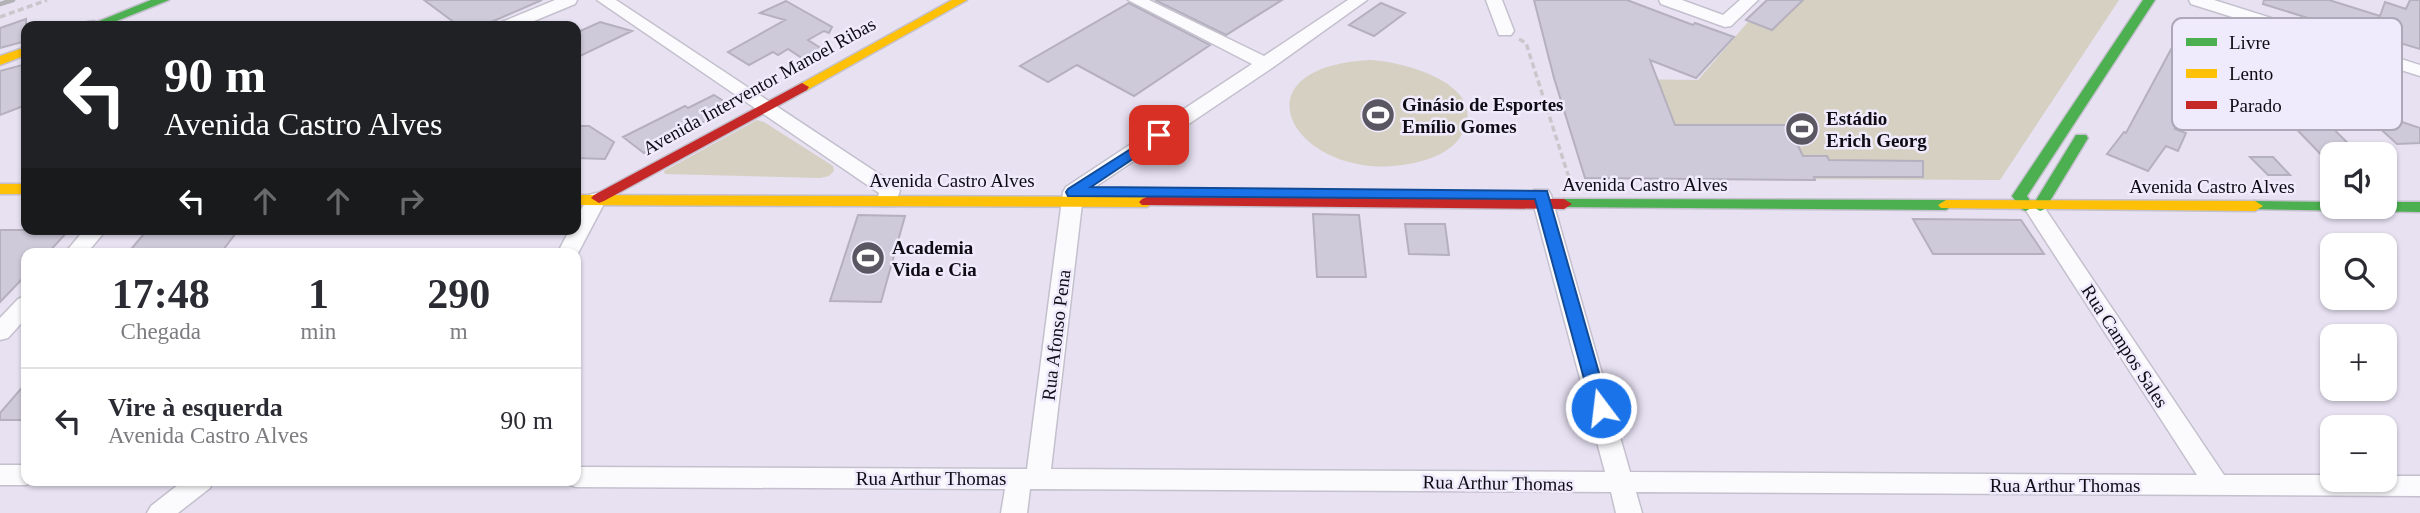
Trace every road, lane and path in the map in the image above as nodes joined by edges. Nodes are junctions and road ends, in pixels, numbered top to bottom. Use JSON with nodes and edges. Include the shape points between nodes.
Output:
{"nodes":[{"id":1,"x":47,"y":0,"type":"edge"},
{"id":2,"x":163,"y":0,"type":"edge"},
{"id":3,"x":569,"y":0,"type":"edge"},
{"id":4,"x":605,"y":0,"type":"edge"},
{"id":5,"x":961,"y":0,"type":"edge"},
{"id":6,"x":1136,"y":0,"type":"edge"},
{"id":7,"x":1359,"y":0,"type":"edge"},
{"id":8,"x":1494,"y":0,"type":"edge"},
{"id":9,"x":1667,"y":0,"type":"edge"},
{"id":10,"x":1750,"y":0,"type":"edge"},
{"id":11,"x":2148,"y":0,"type":"edge"},
{"id":12,"x":2165,"y":0,"type":"edge"},
{"id":13,"x":2197,"y":0,"type":"edge"},
{"id":14,"x":0,"y":17,"type":"edge"},
{"id":15,"x":2254,"y":18,"type":"edge"},
{"id":16,"x":106,"y":21,"type":"edge"},
{"id":17,"x":520,"y":21,"type":"edge"},
{"id":18,"x":1504,"y":31,"type":"joint"},
{"id":19,"x":21,"y":53,"type":"edge"},
{"id":20,"x":2130,"y":58,"type":"dead end"},
{"id":21,"x":0,"y":61,"type":"edge"},
{"id":22,"x":1266,"y":64,"type":"junction"},
{"id":23,"x":2402,"y":65,"type":"edge"},
{"id":24,"x":2420,"y":71,"type":"edge"},
{"id":25,"x":765,"y":107,"type":"junction"},
{"id":26,"x":2088,"y":127,"type":"dead end"},
{"id":27,"x":0,"y":189,"type":"edge"},
{"id":28,"x":21,"y":189,"type":"edge"},
{"id":29,"x":1575,"y":195,"type":"junction"},
{"id":30,"x":595,"y":196,"type":"edge"},
{"id":31,"x":888,"y":196,"type":"junction"},
{"id":32,"x":1072,"y":197,"type":"junction"},
{"id":33,"x":2397,"y":197,"type":"edge"},
{"id":34,"x":2420,"y":197,"type":"edge"},
{"id":35,"x":0,"y":198,"type":"edge"},
{"id":36,"x":21,"y":198,"type":"edge"},
{"id":37,"x":2320,"y":198,"type":"edge"},
{"id":38,"x":1543,"y":200,"type":"junction"},
{"id":39,"x":1762,"y":200,"type":"junction"},
{"id":40,"x":2033,"y":202,"type":"junction"},
{"id":41,"x":2247,"y":202,"type":"junction"},
{"id":42,"x":2420,"y":207,"type":"edge"},
{"id":43,"x":581,"y":225,"type":"edge"},
{"id":44,"x":91,"y":235,"type":"edge"},
{"id":45,"x":80,"y":248,"type":"edge"},
{"id":46,"x":21,"y":309,"type":"edge"},
{"id":47,"x":0,"y":332,"type":"edge"},
{"id":48,"x":0,"y":475,"type":"edge"},
{"id":49,"x":21,"y":475,"type":"edge"},
{"id":50,"x":581,"y":477,"type":"edge"},
{"id":51,"x":1029,"y":478,"type":"junction"},
{"id":52,"x":1622,"y":484,"type":"junction"},
{"id":53,"x":2217,"y":485,"type":"junction"},
{"id":54,"x":195,"y":486,"type":"edge"},
{"id":55,"x":2420,"y":486,"type":"edge"},
{"id":56,"x":160,"y":513,"type":"edge"},
{"id":57,"x":1014,"y":513,"type":"edge"},
{"id":58,"x":1629,"y":513,"type":"edge"}],
"edges":[{"from":1,"to":14,"type":"path"},
{"from":2,"to":16,"type":"main road"},
{"from":3,"to":17,"type":"street"},
{"from":4,"to":25,"type":"street"},
{"from":5,"to":25,"type":"main road","name":"Avenida Interventor Manoel Ribas"},
{"from":6,"to":22,"type":"street"},
{"from":7,"to":22,"type":"street"},
{"from":8,"to":18,"type":"street"},
{"from":9,"to":10,"type":"street","via":[[1725,22]]},
{"from":11,"to":40,"type":"main road"},
{"from":12,"to":20,"type":"main road"},
{"from":13,"to":15,"type":"street"},
{"from":18,"to":29,"type":"path","via":[[1526,43]]},
{"from":19,"to":21,"type":"main road"},
{"from":22,"to":32,"type":"street"},
{"from":23,"to":24,"type":"street"},
{"from":25,"to":30,"type":"main road","name":"Avenida Interventor Manoel Ribas"},
{"from":25,"to":31,"type":"street"},
{"from":26,"to":40,"type":"main road"},
{"from":27,"to":28,"type":"main road"},
{"from":29,"to":38,"type":"main road","name":"Avenida Castro Alves"},
{"from":29,"to":39,"type":"main road","name":"Avenida Castro Alves"},
{"from":30,"to":31,"type":"main road","name":"Avenida Castro Alves"},
{"from":30,"to":43,"type":"street"},
{"from":31,"to":32,"type":"main road","name":"Avenida Castro Alves"},
{"from":32,"to":38,"type":"main road","name":"Avenida Castro Alves"},
{"from":32,"to":51,"type":"street","name":"Rua Afonso Pena"},
{"from":33,"to":34,"type":"main road"},
{"from":35,"to":36,"type":"main road"},
{"from":37,"to":41,"type":"main road","name":"Avenida Castro Alves"},
{"from":38,"to":39,"type":"main road","name":"Avenida Castro Alves"},
{"from":38,"to":52,"type":"street"},
{"from":39,"to":40,"type":"main road","name":"Avenida Castro Alves"},
{"from":40,"to":41,"type":"main road","name":"Avenida Castro Alves"},
{"from":40,"to":53,"type":"street","name":"Rua Campos Sales"},
{"from":41,"to":42,"type":"main road","name":"Avenida Castro Alves"},
{"from":44,"to":45,"type":"street"},
{"from":46,"to":47,"type":"street"},
{"from":48,"to":49,"type":"street"},
{"from":50,"to":51,"type":"street","name":"Rua Arthur Thomas"},
{"from":51,"to":52,"type":"street","name":"Rua Arthur Thomas"},
{"from":51,"to":57,"type":"street","name":"Rua Afonso Pena"},
{"from":52,"to":53,"type":"street","name":"Rua Arthur Thomas"},
{"from":52,"to":58,"type":"street"},
{"from":53,"to":55,"type":"street","name":"Rua Arthur Thomas"},
{"from":54,"to":56,"type":"street"}]}
